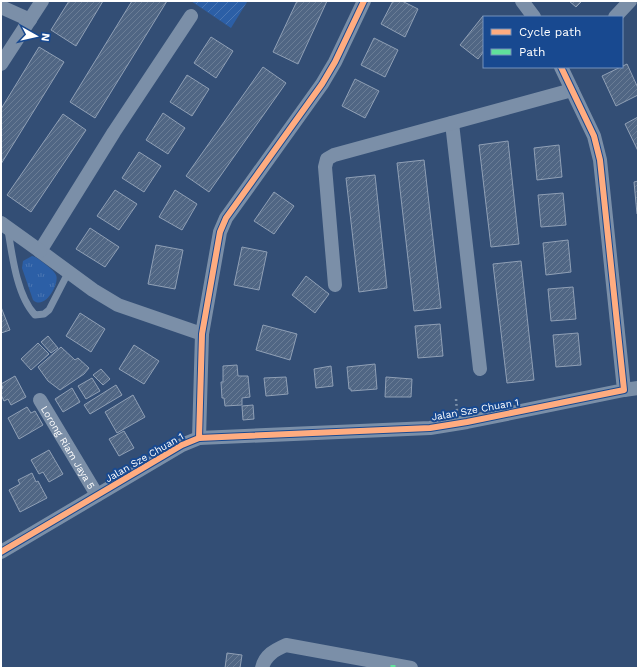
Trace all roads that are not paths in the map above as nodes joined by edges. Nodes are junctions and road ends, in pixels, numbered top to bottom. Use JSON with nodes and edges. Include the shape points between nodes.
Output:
{"nodes":[{"id":1,"x":42,"y":1,"type":"edge"},
{"id":2,"x":364,"y":1,"type":"edge"},
{"id":3,"x":522,"y":1,"type":"edge"},
{"id":4,"x":630,"y":1,"type":"edge"},
{"id":5,"x":1,"y":7,"type":"edge"},
{"id":6,"x":191,"y":16,"type":"dead end"},
{"id":7,"x":533,"y":16,"type":"edge"},
{"id":8,"x":616,"y":16,"type":"edge"},
{"id":9,"x":30,"y":20,"type":"junction"},
{"id":10,"x":1,"y":64,"type":"edge"},
{"id":11,"x":564,"y":69,"type":"edge"},
{"id":12,"x":572,"y":90,"type":"junction"},
{"id":13,"x":452,"y":123,"type":"junction"},
{"id":14,"x":4,"y":225,"type":"edge"},
{"id":15,"x":40,"y":251,"type":"junction"},
{"id":16,"x":69,"y":271,"type":"junction"},
{"id":17,"x":335,"y":285,"type":"dead end"},
{"id":18,"x":202,"y":334,"type":"junction"},
{"id":19,"x":480,"y":369,"type":"dead end"},
{"id":20,"x":631,"y":389,"type":"edge"},
{"id":21,"x":40,"y":400,"type":"dead end"},
{"id":22,"x":199,"y":438,"type":"junction"},
{"id":23,"x":97,"y":495,"type":"junction"},
{"id":24,"x":1,"y":552,"type":"edge"},
{"id":25,"x":262,"y":668,"type":"edge"},
{"id":26,"x":411,"y":668,"type":"edge"}],
"edges":[{"from":1,"to":9,"type":"street"},
{"from":2,"to":18,"type":"street","via":[[322,84],[226,218],[220,232]]},
{"from":3,"to":7,"type":"street"},
{"from":4,"to":8,"type":"street"},
{"from":5,"to":9,"type":"street"},
{"from":6,"to":15,"type":"street","via":[[114,132]]},
{"from":9,"to":10,"type":"street"},
{"from":11,"to":12,"type":"street","name":"Jalan Sze Chuan 1"},
{"from":12,"to":13,"type":"street"},
{"from":12,"to":20,"type":"street","name":"Jalan Sze Chuan 1","via":[[594,136],[600,160]]},
{"from":13,"to":17,"type":"street","via":[[327,159],[325,167]]},
{"from":13,"to":19,"type":"street"},
{"from":14,"to":15,"type":"street"},
{"from":14,"to":16,"type":"lane","via":[[24,298],[35,315],[44,314],[49,310]]},
{"from":15,"to":16,"type":"street"},
{"from":16,"to":18,"type":"street","via":[[118,305]]},
{"from":18,"to":22,"type":"street"},
{"from":20,"to":22,"type":"street","name":"Jalan Sze Chuan 1","via":[[430,428]]},
{"from":21,"to":23,"type":"street","name":"Lorong Riam Jaya 5"},
{"from":22,"to":23,"type":"street","name":"Jalan Sze Chuan 1","via":[[182,445]]},
{"from":23,"to":24,"type":"street","name":"Jalan Sze Chuan 1"},
{"from":25,"to":26,"type":"street","via":[[264,661],[274,650],[286,645]]}]}
